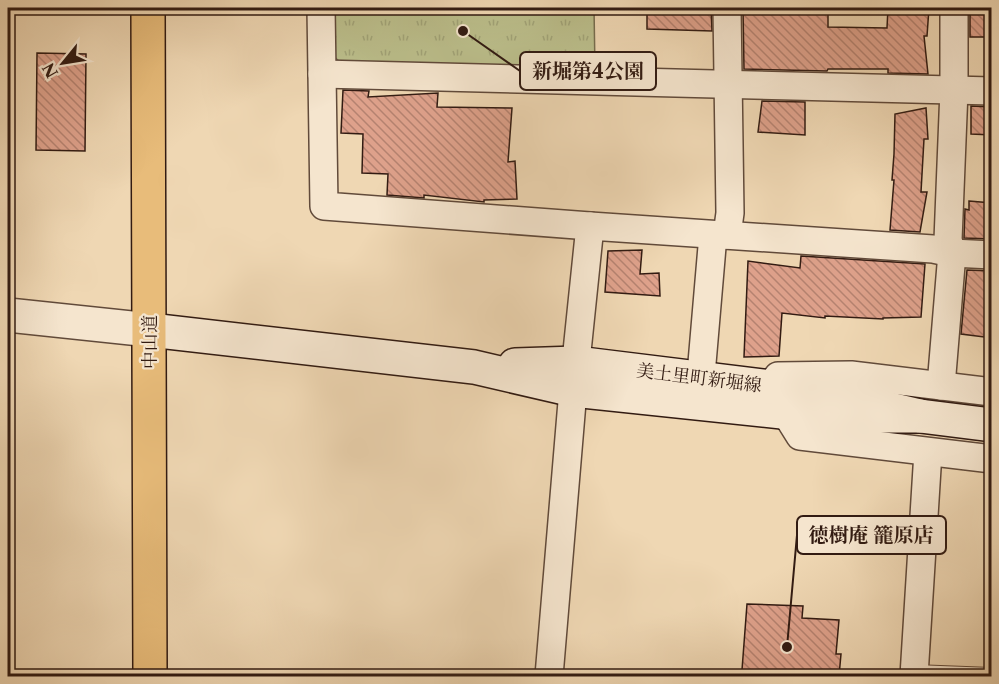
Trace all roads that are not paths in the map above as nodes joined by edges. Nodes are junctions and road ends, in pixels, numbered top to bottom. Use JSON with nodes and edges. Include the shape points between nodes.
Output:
{"nodes":[{"id":1,"x":148,"y":8,"type":"edge"},
{"id":2,"x":321,"y":8,"type":"edge"},
{"id":3,"x":727,"y":8,"type":"edge"},
{"id":4,"x":954,"y":8,"type":"edge"},
{"id":5,"x":322,"y":74,"type":"junction"},
{"id":6,"x":729,"y":83,"type":"junction"},
{"id":7,"x":954,"y":90,"type":"junction"},
{"id":8,"x":992,"y":91,"type":"edge"},
{"id":9,"x":590,"y":226,"type":"junction"},
{"id":10,"x":720,"y":235,"type":"junction"},
{"id":11,"x":952,"y":253,"type":"junction"},
{"id":12,"x":992,"y":255,"type":"edge"},
{"id":13,"x":8,"y":315,"type":"edge"},
{"id":14,"x":150,"y":330,"type":"junction"},
{"id":15,"x":574,"y":376,"type":"junction"},
{"id":16,"x":941,"y":386,"type":"junction"},
{"id":17,"x":700,"y":391,"type":"junction"},
{"id":18,"x":992,"y":392,"type":"edge"},
{"id":19,"x":787,"y":400,"type":"junction"},
{"id":20,"x":992,"y":425,"type":"edge"},
{"id":21,"x":928,"y":452,"type":"junction"},
{"id":22,"x":992,"y":459,"type":"edge"},
{"id":23,"x":914,"y":674,"type":"edge"},
{"id":24,"x":992,"y":675,"type":"edge"},
{"id":25,"x":150,"y":676,"type":"edge"},
{"id":26,"x":549,"y":676,"type":"edge"}],
"edges":[{"from":1,"to":14,"type":"highway","name":"中山道"},
{"from":2,"to":5,"type":"street"},
{"from":3,"to":6,"type":"street"},
{"from":4,"to":7,"type":"street"},
{"from":5,"to":6,"type":"street"},
{"from":5,"to":9,"type":"street","via":[[324,206]]},
{"from":6,"to":7,"type":"street"},
{"from":6,"to":10,"type":"street","via":[[730,213]]},
{"from":7,"to":8,"type":"street"},
{"from":7,"to":11,"type":"street","via":[[948,240]]},
{"from":9,"to":10,"type":"street"},
{"from":9,"to":15,"type":"street"},
{"from":10,"to":11,"type":"street"},
{"from":10,"to":17,"type":"street"},
{"from":11,"to":12,"type":"street"},
{"from":11,"to":16,"type":"street"},
{"from":13,"to":14,"type":"main road","name":"美土里町新堀線"},
{"from":14,"to":15,"type":"main road","name":"美土里町新堀線"},
{"from":14,"to":25,"type":"highway","name":"中山道"},
{"from":15,"to":17,"type":"main road","name":"美土里町新堀線"},
{"from":15,"to":26,"type":"street"},
{"from":16,"to":17,"type":"street","via":[[851,375]]},
{"from":16,"to":18,"type":"street"},
{"from":17,"to":19,"type":"main road","name":"美土里町新堀線"},
{"from":19,"to":20,"type":"main road","name":"美土里町新堀線","via":[[819,416],[920,416]]},
{"from":19,"to":21,"type":"street","via":[[800,436]]},
{"from":21,"to":22,"type":"street"},
{"from":21,"to":23,"type":"street"},
{"from":23,"to":24,"type":"lane"}]}
